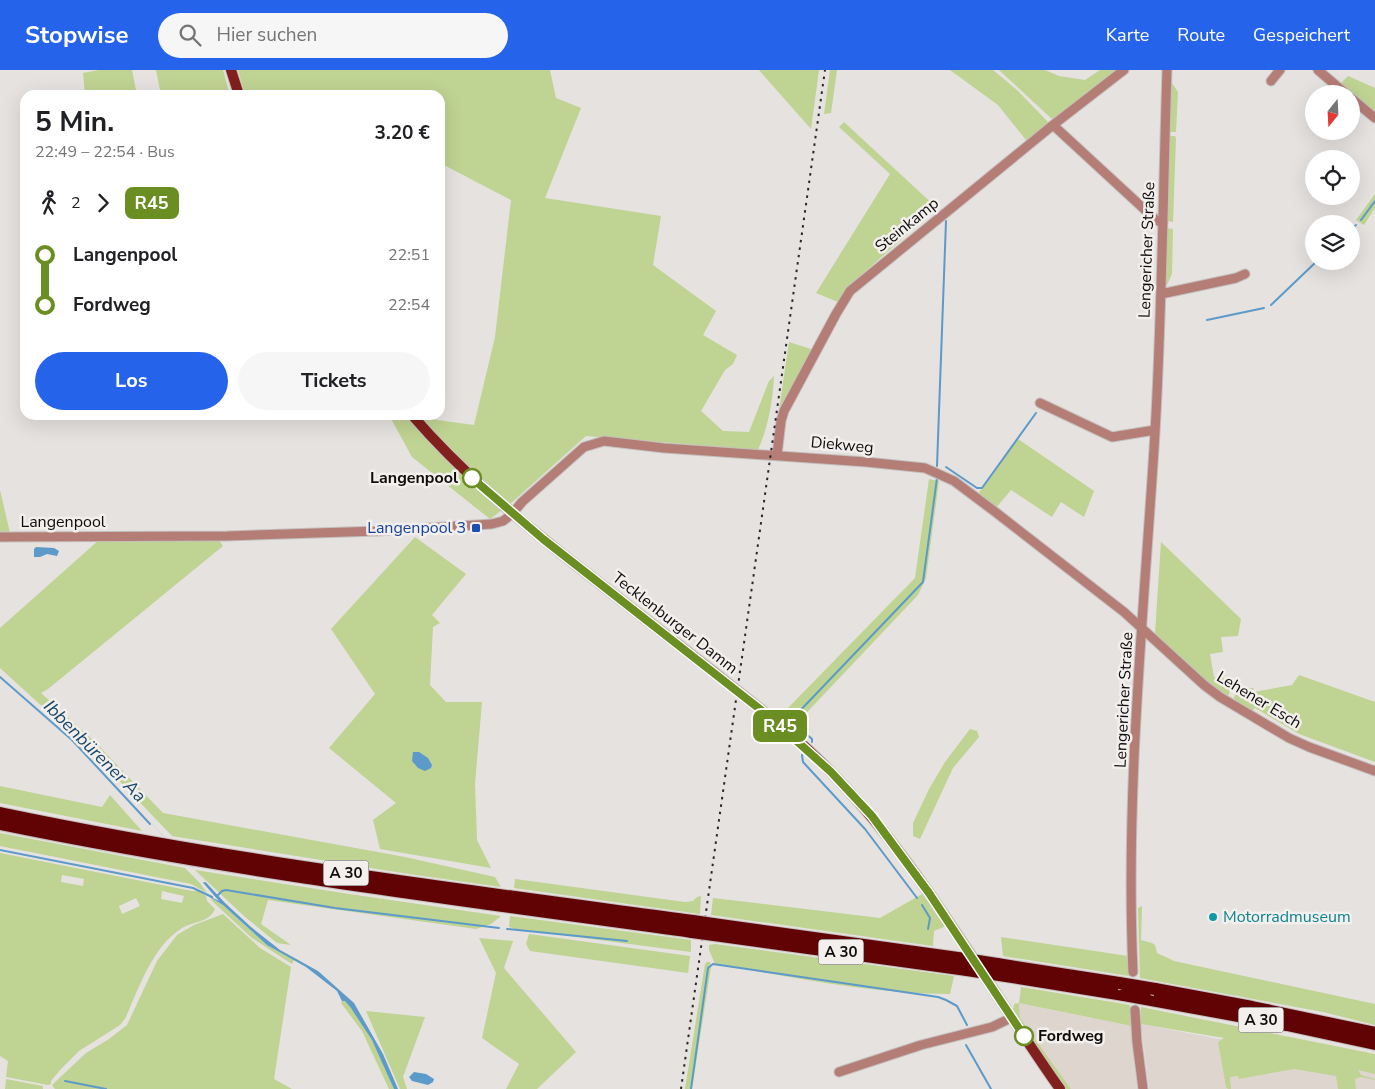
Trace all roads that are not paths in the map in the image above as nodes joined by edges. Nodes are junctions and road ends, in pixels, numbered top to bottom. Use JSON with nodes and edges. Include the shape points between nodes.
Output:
{"nodes":[{"id":1,"x":231,"y":70,"type":"edge"},
{"id":2,"x":1124,"y":70,"type":"edge"},
{"id":3,"x":1168,"y":70,"type":"edge"},
{"id":4,"x":1280,"y":70,"type":"edge"},
{"id":5,"x":1318,"y":70,"type":"edge"},
{"id":6,"x":1271,"y":81,"type":"dead end"},
{"id":7,"x":1336,"y":85,"type":"edge"},
{"id":8,"x":237,"y":90,"type":"edge"},
{"id":9,"x":1360,"y":106,"type":"edge"},
{"id":10,"x":1375,"y":118,"type":"edge"},
{"id":11,"x":1053,"y":125,"type":"junction"},
{"id":12,"x":1163,"y":224,"type":"junction"},
{"id":13,"x":1246,"y":274,"type":"dead end"},
{"id":14,"x":1161,"y":294,"type":"junction"},
{"id":15,"x":1040,"y":403,"type":"dead end"},
{"id":16,"x":417,"y":420,"type":"edge"},
{"id":17,"x":1155,"y":430,"type":"junction"},
{"id":18,"x":778,"y":455,"type":"junction"},
{"id":19,"x":512,"y":514,"type":"junction"},
{"id":20,"x":0,"y":537,"type":"edge"},
{"id":21,"x":1143,"y":630,"type":"junction"},
{"id":22,"x":1375,"y":771,"type":"edge"},
{"id":23,"x":0,"y":813,"type":"edge"},
{"id":24,"x":0,"y":824,"type":"edge"},
{"id":25,"x":693,"y":926,"type":"junction"},
{"id":26,"x":1133,"y":972,"type":"dead end"},
{"id":27,"x":1151,"y":994,"type":"junction"},
{"id":28,"x":1135,"y":1010,"type":"dead end"},
{"id":29,"x":1011,"y":1018,"type":"junction"},
{"id":30,"x":1375,"y":1033,"type":"edge"},
{"id":31,"x":1375,"y":1044,"type":"edge"},
{"id":32,"x":839,"y":1072,"type":"dead end"},
{"id":33,"x":1060,"y":1089,"type":"edge"},
{"id":34,"x":1143,"y":1089,"type":"edge"}],
"edges":[{"from":1,"to":8,"type":"main road"},
{"from":2,"to":11,"type":"street","name":"Steinkamp"},
{"from":3,"to":12,"type":"street","name":"Lengericher Straße"},
{"from":4,"to":6,"type":"street"},
{"from":5,"to":7,"type":"street"},
{"from":9,"to":10,"type":"street"},
{"from":11,"to":12,"type":"street"},
{"from":11,"to":18,"type":"street","name":"Steinkamp","via":[[850,291],[784,411]]},
{"from":12,"to":14,"type":"street","name":"Lengericher Straße"},
{"from":13,"to":14,"type":"street"},
{"from":14,"to":17,"type":"street","name":"Lengericher Straße"},
{"from":15,"to":17,"type":"street","via":[[1112,437]]},
{"from":16,"to":19,"type":"main road","name":"Tecklenburger Damm","via":[[450,457]]},
{"from":17,"to":21,"type":"street","name":"Lengericher Straße"},
{"from":18,"to":19,"type":"street","name":"Diekweg","via":[[604,441],[584,447],[575,454]]},
{"from":18,"to":21,"type":"street","name":"Diekweg","via":[[925,468],[938,473],[970,492]]},
{"from":19,"to":20,"type":"street","name":"Langenpool","via":[[492,524],[378,531],[227,536]]},
{"from":19,"to":29,"type":"main road","name":"Tecklenburger Damm","via":[[770,717],[837,778],[872,816],[912,870]]},
{"from":21,"to":22,"type":"street","name":"Lehener Esch","via":[[1220,697],[1289,738]]},
{"from":21,"to":26,"type":"street","name":"Lengericher Straße","via":[[1132,823]]},
{"from":23,"to":25,"type":"highway","number":"A 30","via":[[161,844]]},
{"from":24,"to":25,"type":"highway","number":"A 30","via":[[218,865],[365,887]]},
{"from":25,"to":27,"type":"highway","number":"A 30","bridge":true,"via":[[966,964]]},
{"from":27,"to":30,"type":"highway","number":"A 30","via":[[1261,1009]]},
{"from":27,"to":31,"type":"highway","number":"A 30"},
{"from":28,"to":34,"type":"street"},
{"from":29,"to":32,"type":"street"},
{"from":29,"to":33,"type":"main road","name":"Tecklenburger Damm"}]}
